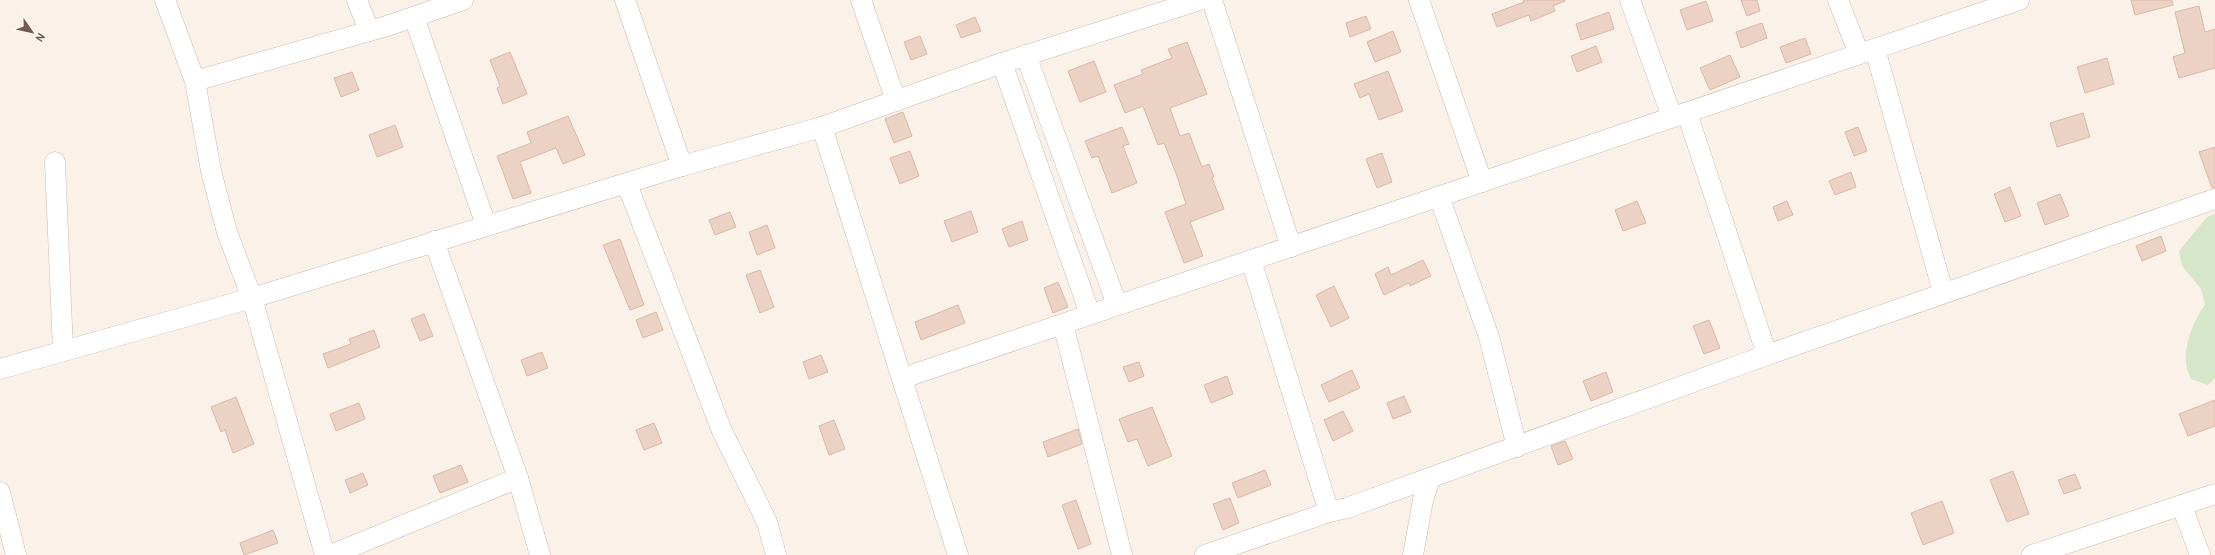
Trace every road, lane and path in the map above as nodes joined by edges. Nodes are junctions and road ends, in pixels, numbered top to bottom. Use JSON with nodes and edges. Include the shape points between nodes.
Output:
{"nodes":[{"id":1,"x":165,"y":0,"type":"edge"},
{"id":2,"x":357,"y":0,"type":"edge"},
{"id":3,"x":463,"y":0,"type":"edge"},
{"id":4,"x":625,"y":0,"type":"edge"},
{"id":5,"x":861,"y":0,"type":"edge"},
{"id":6,"x":1200,"y":0,"type":"edge"},
{"id":7,"x":1212,"y":0,"type":"edge"},
{"id":8,"x":1419,"y":0,"type":"edge"},
{"id":9,"x":1630,"y":0,"type":"edge"},
{"id":10,"x":1838,"y":0,"type":"edge"},
{"id":11,"x":2019,"y":0,"type":"edge"},
{"id":12,"x":414,"y":17,"type":"junction"},
{"id":13,"x":369,"y":31,"type":"junction"},
{"id":14,"x":1867,"y":52,"type":"junction"},
{"id":15,"x":1026,"y":56,"type":"junction"},
{"id":16,"x":1002,"y":63,"type":"junction"},
{"id":17,"x":195,"y":80,"type":"junction"},
{"id":18,"x":896,"y":101,"type":"junction"},
{"id":19,"x":1679,"y":115,"type":"junction"},
{"id":20,"x":822,"y":127,"type":"junction"},
{"id":21,"x":55,"y":162,"type":"dead end"},
{"id":22,"x":682,"y":166,"type":"junction"},
{"id":23,"x":1482,"y":182,"type":"junction"},
{"id":24,"x":627,"y":184,"type":"junction"},
{"id":25,"x":1439,"y":196,"type":"junction"},
{"id":26,"x":2215,"y":199,"type":"edge"},
{"id":27,"x":486,"y":225,"type":"junction"},
{"id":28,"x":434,"y":240,"type":"junction"},
{"id":29,"x":1291,"y":247,"type":"junction"},
{"id":30,"x":1251,"y":260,"type":"junction"},
{"id":31,"x":1944,"y":292,"type":"junction"},
{"id":32,"x":252,"y":298,"type":"junction"},
{"id":33,"x":1117,"y":305,"type":"junction"},
{"id":34,"x":1090,"y":314,"type":"junction"},
{"id":35,"x":1063,"y":324,"type":"junction"},
{"id":36,"x":63,"y":350,"type":"junction"},
{"id":37,"x":1767,"y":355,"type":"junction"},
{"id":38,"x":0,"y":369,"type":"edge"},
{"id":39,"x":903,"y":378,"type":"junction"},
{"id":40,"x":1517,"y":447,"type":"junction"},
{"id":41,"x":518,"y":478,"type":"junction"},
{"id":42,"x":1430,"y":478,"type":"junction"},
{"id":43,"x":0,"y":492,"type":"edge"},
{"id":44,"x":2215,"y":494,"type":"edge"},
{"id":45,"x":2182,"y":506,"type":"junction"},
{"id":46,"x":1329,"y":512,"type":"junction"},
{"id":47,"x":767,"y":522,"type":"junction"},
{"id":48,"x":16,"y":555,"type":"edge"},
{"id":49,"x":325,"y":555,"type":"edge"},
{"id":50,"x":331,"y":555,"type":"edge"},
{"id":51,"x":540,"y":555,"type":"edge"},
{"id":52,"x":776,"y":555,"type":"edge"},
{"id":53,"x":787,"y":555,"type":"edge"},
{"id":54,"x":958,"y":555,"type":"edge"},
{"id":55,"x":1122,"y":555,"type":"edge"},
{"id":56,"x":1205,"y":555,"type":"edge"},
{"id":57,"x":1413,"y":555,"type":"edge"},
{"id":58,"x":2032,"y":555,"type":"edge"},
{"id":59,"x":2200,"y":555,"type":"edge"}],
"edges":[{"from":1,"to":17,"type":"street"},
{"from":2,"to":13,"type":"street"},
{"from":3,"to":12,"type":"street"},
{"from":4,"to":22,"type":"street"},
{"from":5,"to":18,"type":"street"},
{"from":6,"to":15,"type":"street"},
{"from":7,"to":29,"type":"street"},
{"from":8,"to":23,"type":"street"},
{"from":9,"to":19,"type":"street"},
{"from":10,"to":14,"type":"street"},
{"from":11,"to":14,"type":"street"},
{"from":12,"to":13,"type":"street"},
{"from":12,"to":27,"type":"street"},
{"from":13,"to":17,"type":"street"},
{"from":14,"to":19,"type":"street"},
{"from":14,"to":31,"type":"street"},
{"from":15,"to":16,"type":"street"},
{"from":15,"to":33,"type":"street"},
{"from":16,"to":18,"type":"street"},
{"from":16,"to":34,"type":"street"},
{"from":17,"to":32,"type":"street","via":[[211,171],[225,224]]},
{"from":18,"to":20,"type":"street"},
{"from":19,"to":23,"type":"street"},
{"from":19,"to":37,"type":"street"},
{"from":20,"to":22,"type":"street"},
{"from":20,"to":39,"type":"street"},
{"from":21,"to":36,"type":"street"},
{"from":22,"to":24,"type":"street"},
{"from":23,"to":25,"type":"street"},
{"from":24,"to":27,"type":"street"},
{"from":24,"to":47,"type":"street","via":[[722,431]]},
{"from":25,"to":29,"type":"street"},
{"from":25,"to":40,"type":"street","via":[[1489,337]]},
{"from":26,"to":31,"type":"street"},
{"from":27,"to":28,"type":"street"},
{"from":28,"to":32,"type":"street"},
{"from":28,"to":41,"type":"street"},
{"from":29,"to":30,"type":"street"},
{"from":30,"to":33,"type":"street"},
{"from":30,"to":46,"type":"street"},
{"from":31,"to":37,"type":"street"},
{"from":32,"to":36,"type":"street"},
{"from":32,"to":49,"type":"street"},
{"from":33,"to":34,"type":"street"},
{"from":34,"to":35,"type":"street"},
{"from":35,"to":39,"type":"street"},
{"from":35,"to":55,"type":"street"},
{"from":36,"to":38,"type":"street"},
{"from":37,"to":40,"type":"street"},
{"from":39,"to":54,"type":"street"},
{"from":40,"to":42,"type":"street"},
{"from":41,"to":50,"type":"street"},
{"from":41,"to":51,"type":"street"},
{"from":42,"to":46,"type":"street"},
{"from":42,"to":57,"type":"street","via":[[1423,500]]},
{"from":43,"to":48,"type":"street"},
{"from":44,"to":45,"type":"street"},
{"from":45,"to":58,"type":"street"},
{"from":45,"to":59,"type":"street"},
{"from":46,"to":56,"type":"street"},
{"from":47,"to":52,"type":"street"},
{"from":47,"to":53,"type":"street","via":[[777,533]]}]}
